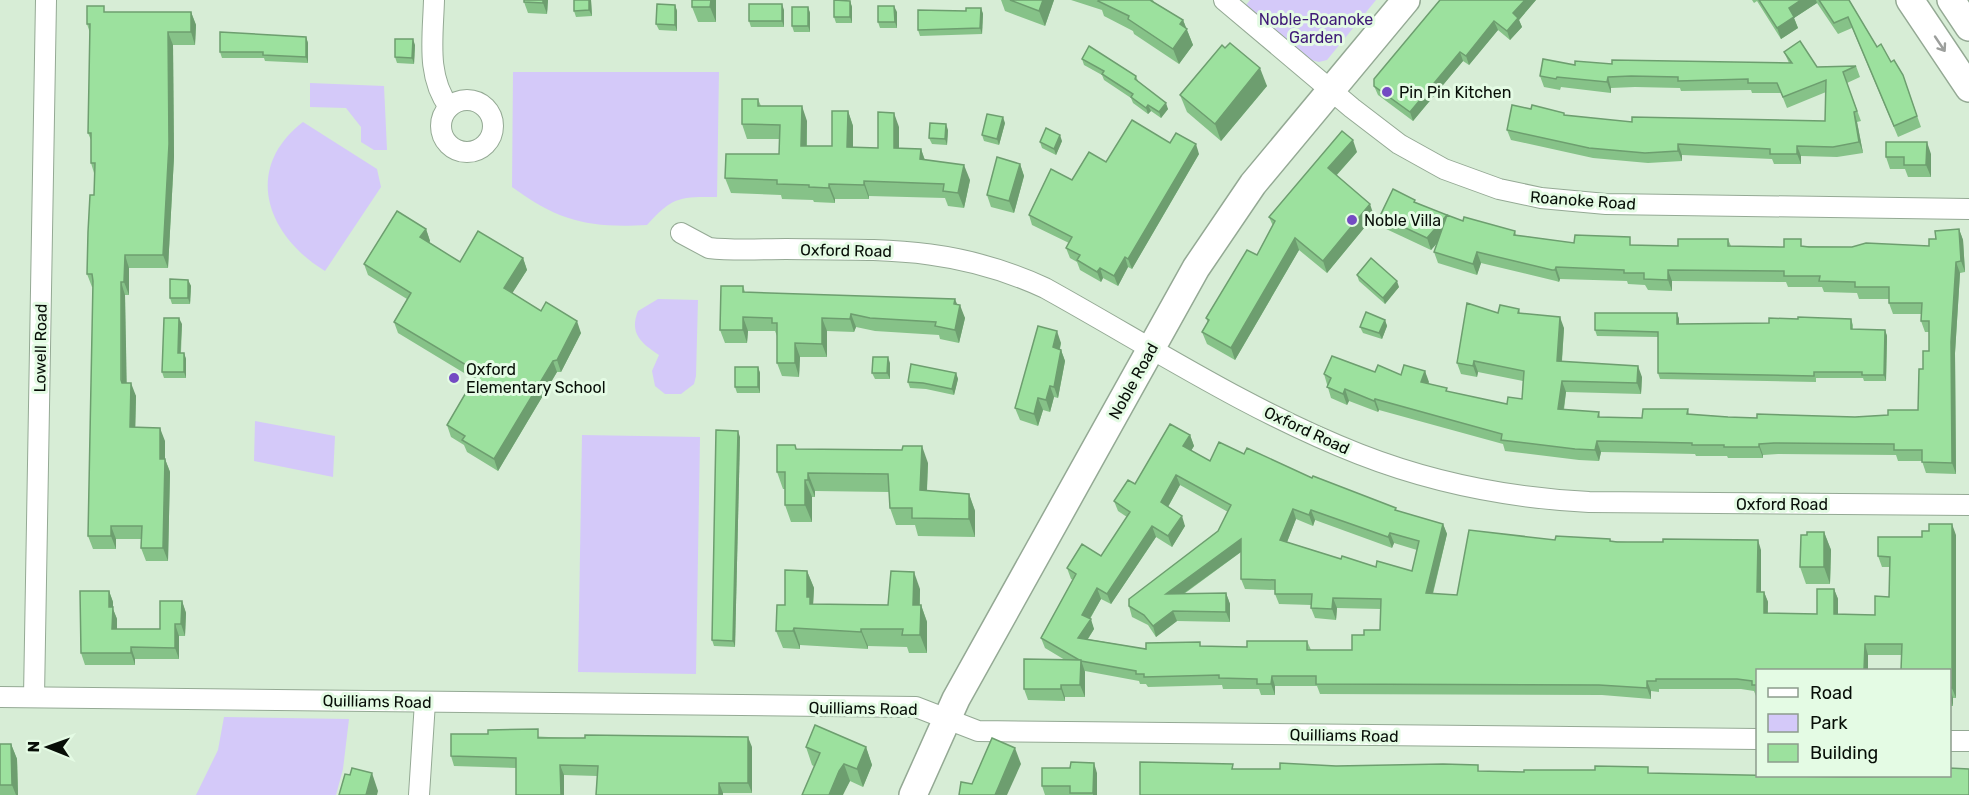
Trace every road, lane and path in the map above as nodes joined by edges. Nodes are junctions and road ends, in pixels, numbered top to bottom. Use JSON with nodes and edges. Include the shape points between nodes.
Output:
{"nodes":[{"id":1,"x":46,"y":0,"type":"edge"},
{"id":2,"x":434,"y":0,"type":"edge"},
{"id":3,"x":1224,"y":0,"type":"edge"},
{"id":4,"x":1406,"y":0,"type":"edge"},
{"id":5,"x":1910,"y":0,"type":"edge"},
{"id":6,"x":1951,"y":0,"type":"edge"},
{"id":7,"x":1969,"y":27,"type":"edge"},
{"id":8,"x":1969,"y":88,"type":"edge"},
{"id":9,"x":1331,"y":90,"type":"junction"},
{"id":10,"x":449,"y":107,"type":"dead end"},
{"id":11,"x":1969,"y":209,"type":"edge"},
{"id":12,"x":681,"y":232,"type":"dead end"},
{"id":13,"x":1152,"y":348,"type":"junction"},
{"id":14,"x":1969,"y":505,"type":"edge"},
{"id":15,"x":0,"y":697,"type":"edge"},
{"id":16,"x":34,"y":697,"type":"junction"},
{"id":17,"x":425,"y":702,"type":"junction"},
{"id":18,"x":946,"y":719,"type":"junction"},
{"id":19,"x":1756,"y":739,"type":"edge"},
{"id":20,"x":1951,"y":741,"type":"edge"},
{"id":21,"x":1969,"y":741,"type":"edge"},
{"id":22,"x":419,"y":795,"type":"edge"},
{"id":23,"x":913,"y":795,"type":"edge"}],
"edges":[{"from":1,"to":16,"type":"street","name":"Lowell Road"},
{"from":2,"to":10,"type":"street","via":[[433,76]]},
{"from":3,"to":9,"type":"street","name":"Roanoke Road"},
{"from":4,"to":9,"type":"main road","name":"Noble Road"},
{"from":5,"to":8,"type":"main road","one_way":true},
{"from":6,"to":7,"type":"main road"},
{"from":9,"to":11,"type":"street","name":"Roanoke Road","via":[[1399,144],[1431,162],[1477,182],[1535,197],[1606,204]]},
{"from":9,"to":13,"type":"main road","name":"Noble Road","via":[[1230,215]]},
{"from":12,"to":13,"type":"street","name":"Oxford Road","via":[[714,249],[901,251],[967,259],[1025,279]]},
{"from":13,"to":14,"type":"street","name":"Oxford Road","via":[[1265,411],[1335,444],[1424,476],[1487,491],[1589,502]]},
{"from":13,"to":18,"type":"main road","name":"Noble Road"},
{"from":15,"to":16,"type":"street","name":"Quilliams Road"},
{"from":16,"to":17,"type":"street","name":"Quilliams Road"},
{"from":17,"to":18,"type":"street","name":"Quilliams Road","via":[[916,706]]},
{"from":17,"to":22,"type":"street"},
{"from":18,"to":19,"type":"street","name":"Quilliams Road","via":[[978,731]]},
{"from":18,"to":23,"type":"main road","name":"Noble Road"},
{"from":20,"to":21,"type":"street"}]}
